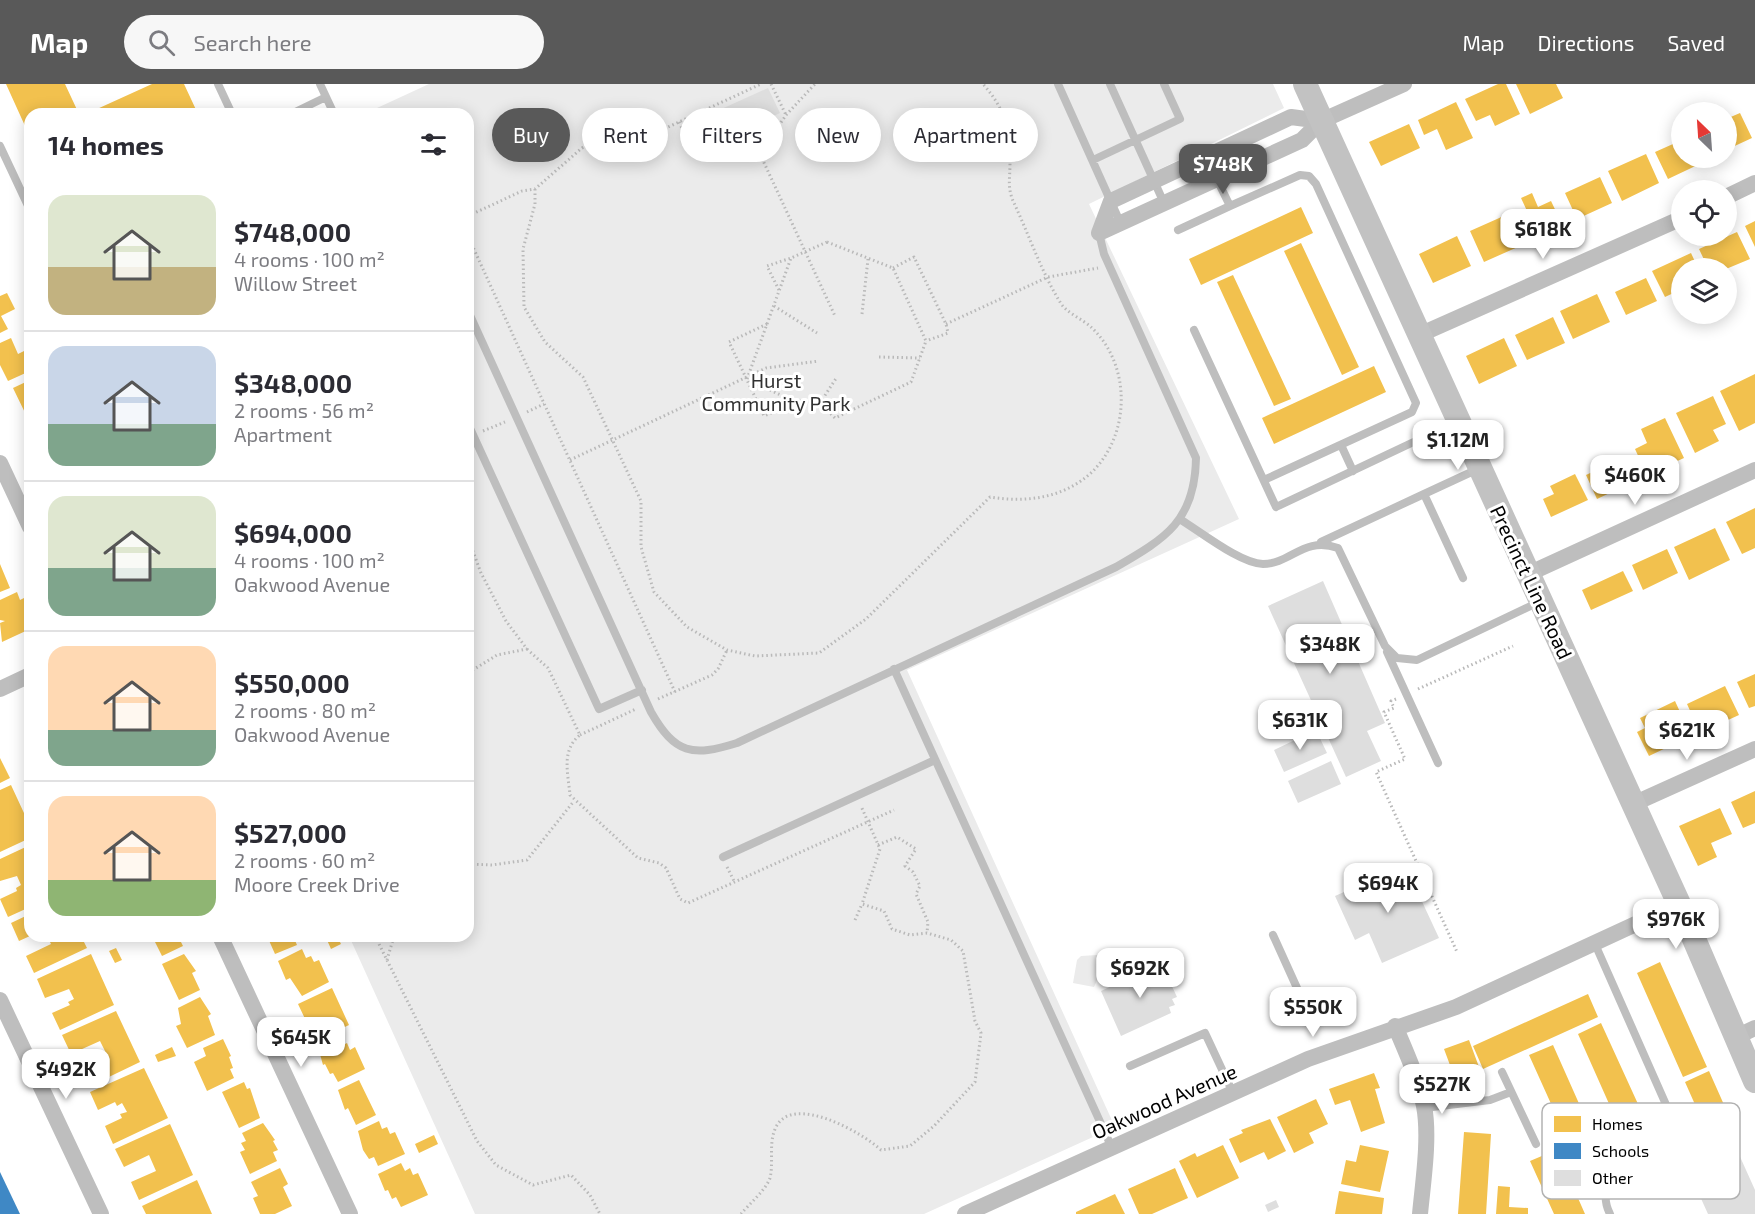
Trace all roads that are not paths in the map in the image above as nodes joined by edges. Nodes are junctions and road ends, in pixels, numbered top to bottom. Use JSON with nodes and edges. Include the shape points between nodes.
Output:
{"nodes":[{"id":1,"x":218,"y":84,"type":"edge"},
{"id":2,"x":320,"y":84,"type":"edge"},
{"id":3,"x":1058,"y":84,"type":"edge"},
{"id":4,"x":1110,"y":84,"type":"edge"},
{"id":5,"x":1164,"y":84,"type":"edge"},
{"id":6,"x":1305,"y":84,"type":"edge"},
{"id":7,"x":1404,"y":84,"type":"edge"},
{"id":8,"x":326,"y":97,"type":"junction"},
{"id":9,"x":228,"y":108,"type":"edge"},
{"id":10,"x":303,"y":108,"type":"edge"},
{"id":11,"x":331,"y":108,"type":"edge"},
{"id":12,"x":1322,"y":121,"type":"junction"},
{"id":13,"x":1135,"y":140,"type":"junction"},
{"id":14,"x":0,"y":146,"type":"edge"},
{"id":15,"x":1206,"y":156,"type":"junction"},
{"id":16,"x":1093,"y":160,"type":"junction"},
{"id":17,"x":1217,"y":178,"type":"junction"},
{"id":18,"x":1154,"y":181,"type":"junction"},
{"id":19,"x":1755,"y":183,"type":"edge"},
{"id":20,"x":1737,"y":192,"type":"edge"},
{"id":21,"x":24,"y":197,"type":"edge"},
{"id":22,"x":1111,"y":201,"type":"junction"},
{"id":23,"x":1164,"y":203,"type":"junction"},
{"id":24,"x":1230,"y":206,"type":"junction"},
{"id":25,"x":1120,"y":222,"type":"junction"},
{"id":26,"x":1671,"y":223,"type":"edge"},
{"id":27,"x":1178,"y":230,"type":"dead end"},
{"id":28,"x":1099,"y":233,"type":"junction"},
{"id":29,"x":474,"y":324,"type":"edge"},
{"id":30,"x":1194,"y":330,"type":"dead end"},
{"id":31,"x":1419,"y":335,"type":"junction"},
{"id":32,"x":1459,"y":421,"type":"junction"},
{"id":33,"x":474,"y":437,"type":"edge"},
{"id":34,"x":1341,"y":445,"type":"junction"},
{"id":35,"x":0,"y":463,"type":"edge"},
{"id":36,"x":1480,"y":468,"type":"junction"},
{"id":37,"x":1755,"y":470,"type":"edge"},
{"id":38,"x":1353,"y":471,"type":"junction"},
{"id":39,"x":1264,"y":480,"type":"junction"},
{"id":40,"x":1424,"y":494,"type":"junction"},
{"id":41,"x":24,"y":514,"type":"edge"},
{"id":42,"x":1181,"y":520,"type":"junction"},
{"id":43,"x":1321,"y":542,"type":"junction"},
{"id":44,"x":1528,"y":574,"type":"junction"},
{"id":45,"x":1463,"y":578,"type":"dead end"},
{"id":46,"x":1541,"y":601,"type":"junction"},
{"id":47,"x":1385,"y":646,"type":"junction"},
{"id":48,"x":894,"y":669,"type":"junction"},
{"id":49,"x":24,"y":678,"type":"edge"},
{"id":50,"x":0,"y":689,"type":"edge"},
{"id":51,"x":642,"y":690,"type":"junction"},
{"id":52,"x":1755,"y":749,"type":"edge"},
{"id":53,"x":935,"y":760,"type":"junction"},
{"id":54,"x":1438,"y":763,"type":"dead end"},
{"id":55,"x":1634,"y":804,"type":"junction"},
{"id":56,"x":723,"y":857,"type":"dead end"},
{"id":57,"x":1679,"y":904,"type":"junction"},
{"id":58,"x":1273,"y":935,"type":"dead end"},
{"id":59,"x":223,"y":942,"type":"edge"},
{"id":60,"x":1595,"y":944,"type":"junction"},
{"id":61,"x":0,"y":1000,"type":"edge"},
{"id":62,"x":1329,"y":1014,"type":"dead end"},
{"id":63,"x":1395,"y":1026,"type":"junction"},
{"id":64,"x":1745,"y":1032,"type":"edge"},
{"id":65,"x":1130,"y":1066,"type":"dead end"},
{"id":66,"x":1502,"y":1072,"type":"dead end"},
{"id":67,"x":1755,"y":1081,"type":"edge"},
{"id":68,"x":1511,"y":1092,"type":"junction"},
{"id":69,"x":1233,"y":1093,"type":"junction"},
{"id":70,"x":1665,"y":1103,"type":"edge"},
{"id":71,"x":1424,"y":1108,"type":"junction"},
{"id":72,"x":1536,"y":1144,"type":"dead end"},
{"id":73,"x":1112,"y":1148,"type":"junction"},
{"id":74,"x":1606,"y":1199,"type":"edge"},
{"id":75,"x":101,"y":1214,"type":"edge"},
{"id":76,"x":350,"y":1214,"type":"edge"},
{"id":77,"x":965,"y":1214,"type":"edge"},
{"id":78,"x":1420,"y":1214,"type":"edge"},
{"id":79,"x":1610,"y":1214,"type":"edge"}],
"edges":[{"from":1,"to":9,"type":"lane"},
{"from":2,"to":8,"type":"lane"},
{"from":3,"to":16,"type":"lane"},
{"from":4,"to":13,"type":"lane"},
{"from":5,"to":13,"type":"lane","via":[[1180,118]]},
{"from":6,"to":12,"type":"main road","name":"Precinct Line Road"},
{"from":7,"to":12,"type":"street"},
{"from":8,"to":10,"type":"lane"},
{"from":8,"to":11,"type":"lane"},
{"from":12,"to":15,"type":"street","via":[[1291,117]]},
{"from":12,"to":17,"type":"street","via":[[1302,140]]},
{"from":12,"to":31,"type":"main road","name":"Precinct Line Road"},
{"from":13,"to":16,"type":"lane"},
{"from":13,"to":18,"type":"lane"},
{"from":14,"to":21,"type":"lane"},
{"from":15,"to":17,"type":"lane"},
{"from":15,"to":18,"type":"street"},
{"from":16,"to":22,"type":"lane"},
{"from":17,"to":23,"type":"street"},
{"from":17,"to":24,"type":"lane"},
{"from":18,"to":22,"type":"street"},
{"from":18,"to":23,"type":"lane"},
{"from":19,"to":20,"type":"street"},
{"from":22,"to":25,"type":"lane"},
{"from":22,"to":28,"type":"street"},
{"from":23,"to":25,"type":"street"},
{"from":24,"to":27,"type":"lane"},
{"from":24,"to":34,"type":"lane","via":[[1300,175],[1309,176],[1316,184],[1416,403],[1412,412]]},
{"from":25,"to":28,"type":"street"},
{"from":26,"to":31,"type":"street"},
{"from":28,"to":42,"type":"lane","via":[[1109,267],[1196,459],[1196,480]]},
{"from":29,"to":51,"type":"lane"},
{"from":30,"to":39,"type":"lane"},
{"from":31,"to":32,"type":"main road","name":"Precinct Line Road"},
{"from":32,"to":36,"type":"main road","name":"Precinct Line Road"},
{"from":32,"to":38,"type":"lane"},
{"from":33,"to":51,"type":"lane","via":[[599,709]]},
{"from":34,"to":38,"type":"lane"},
{"from":34,"to":39,"type":"lane"},
{"from":35,"to":41,"type":"street"},
{"from":36,"to":40,"type":"lane"},
{"from":36,"to":44,"type":"main road","name":"Precinct Line Road"},
{"from":37,"to":44,"type":"street"},
{"from":38,"to":39,"type":"lane","via":[[1276,507]]},
{"from":40,"to":43,"type":"lane"},
{"from":40,"to":45,"type":"lane"},
{"from":42,"to":43,"type":"lane","via":[[1250,563],[1265,564]]},
{"from":42,"to":48,"type":"lane","via":[[1158,542],[1116,567]]},
{"from":43,"to":47,"type":"lane","via":[[1338,548]]},
{"from":44,"to":46,"type":"main road","name":"Precinct Line Road"},
{"from":46,"to":47,"type":"lane","via":[[1416,660],[1397,658]]},
{"from":46,"to":55,"type":"main road","name":"Precinct Line Road"},
{"from":47,"to":54,"type":"lane"},
{"from":48,"to":51,"type":"lane","via":[[712,751],[687,751],[664,735]]},
{"from":48,"to":53,"type":"lane"},
{"from":49,"to":50,"type":"street"},
{"from":52,"to":55,"type":"street"},
{"from":53,"to":56,"type":"lane"},
{"from":53,"to":73,"type":"lane"},
{"from":55,"to":57,"type":"main road","name":"Precinct Line Road"},
{"from":57,"to":60,"type":"street","name":"Oakwood Avenue"},
{"from":57,"to":64,"type":"main road","name":"Precinct Line Road"},
{"from":58,"to":62,"type":"lane","via":[[1302,999],[1315,1002]]},
{"from":59,"to":76,"type":"street"},
{"from":60,"to":63,"type":"street","name":"Oakwood Avenue","via":[[1456,1006]]},
{"from":60,"to":70,"type":"lane"},
{"from":61,"to":75,"type":"street"},
{"from":63,"to":69,"type":"street","name":"Oakwood Avenue"},
{"from":63,"to":71,"type":"street"},
{"from":64,"to":67,"type":"main road","name":"Precinct Line Road"},
{"from":65,"to":69,"type":"lane","via":[[1205,1033]]},
{"from":66,"to":68,"type":"lane"},
{"from":68,"to":71,"type":"lane","via":[[1490,1100]]},
{"from":68,"to":72,"type":"lane"},
{"from":69,"to":73,"type":"street","name":"Oakwood Avenue"},
{"from":71,"to":78,"type":"street"},
{"from":73,"to":77,"type":"street","name":"Oakwood Avenue"},
{"from":74,"to":79,"type":"lane"}]}
